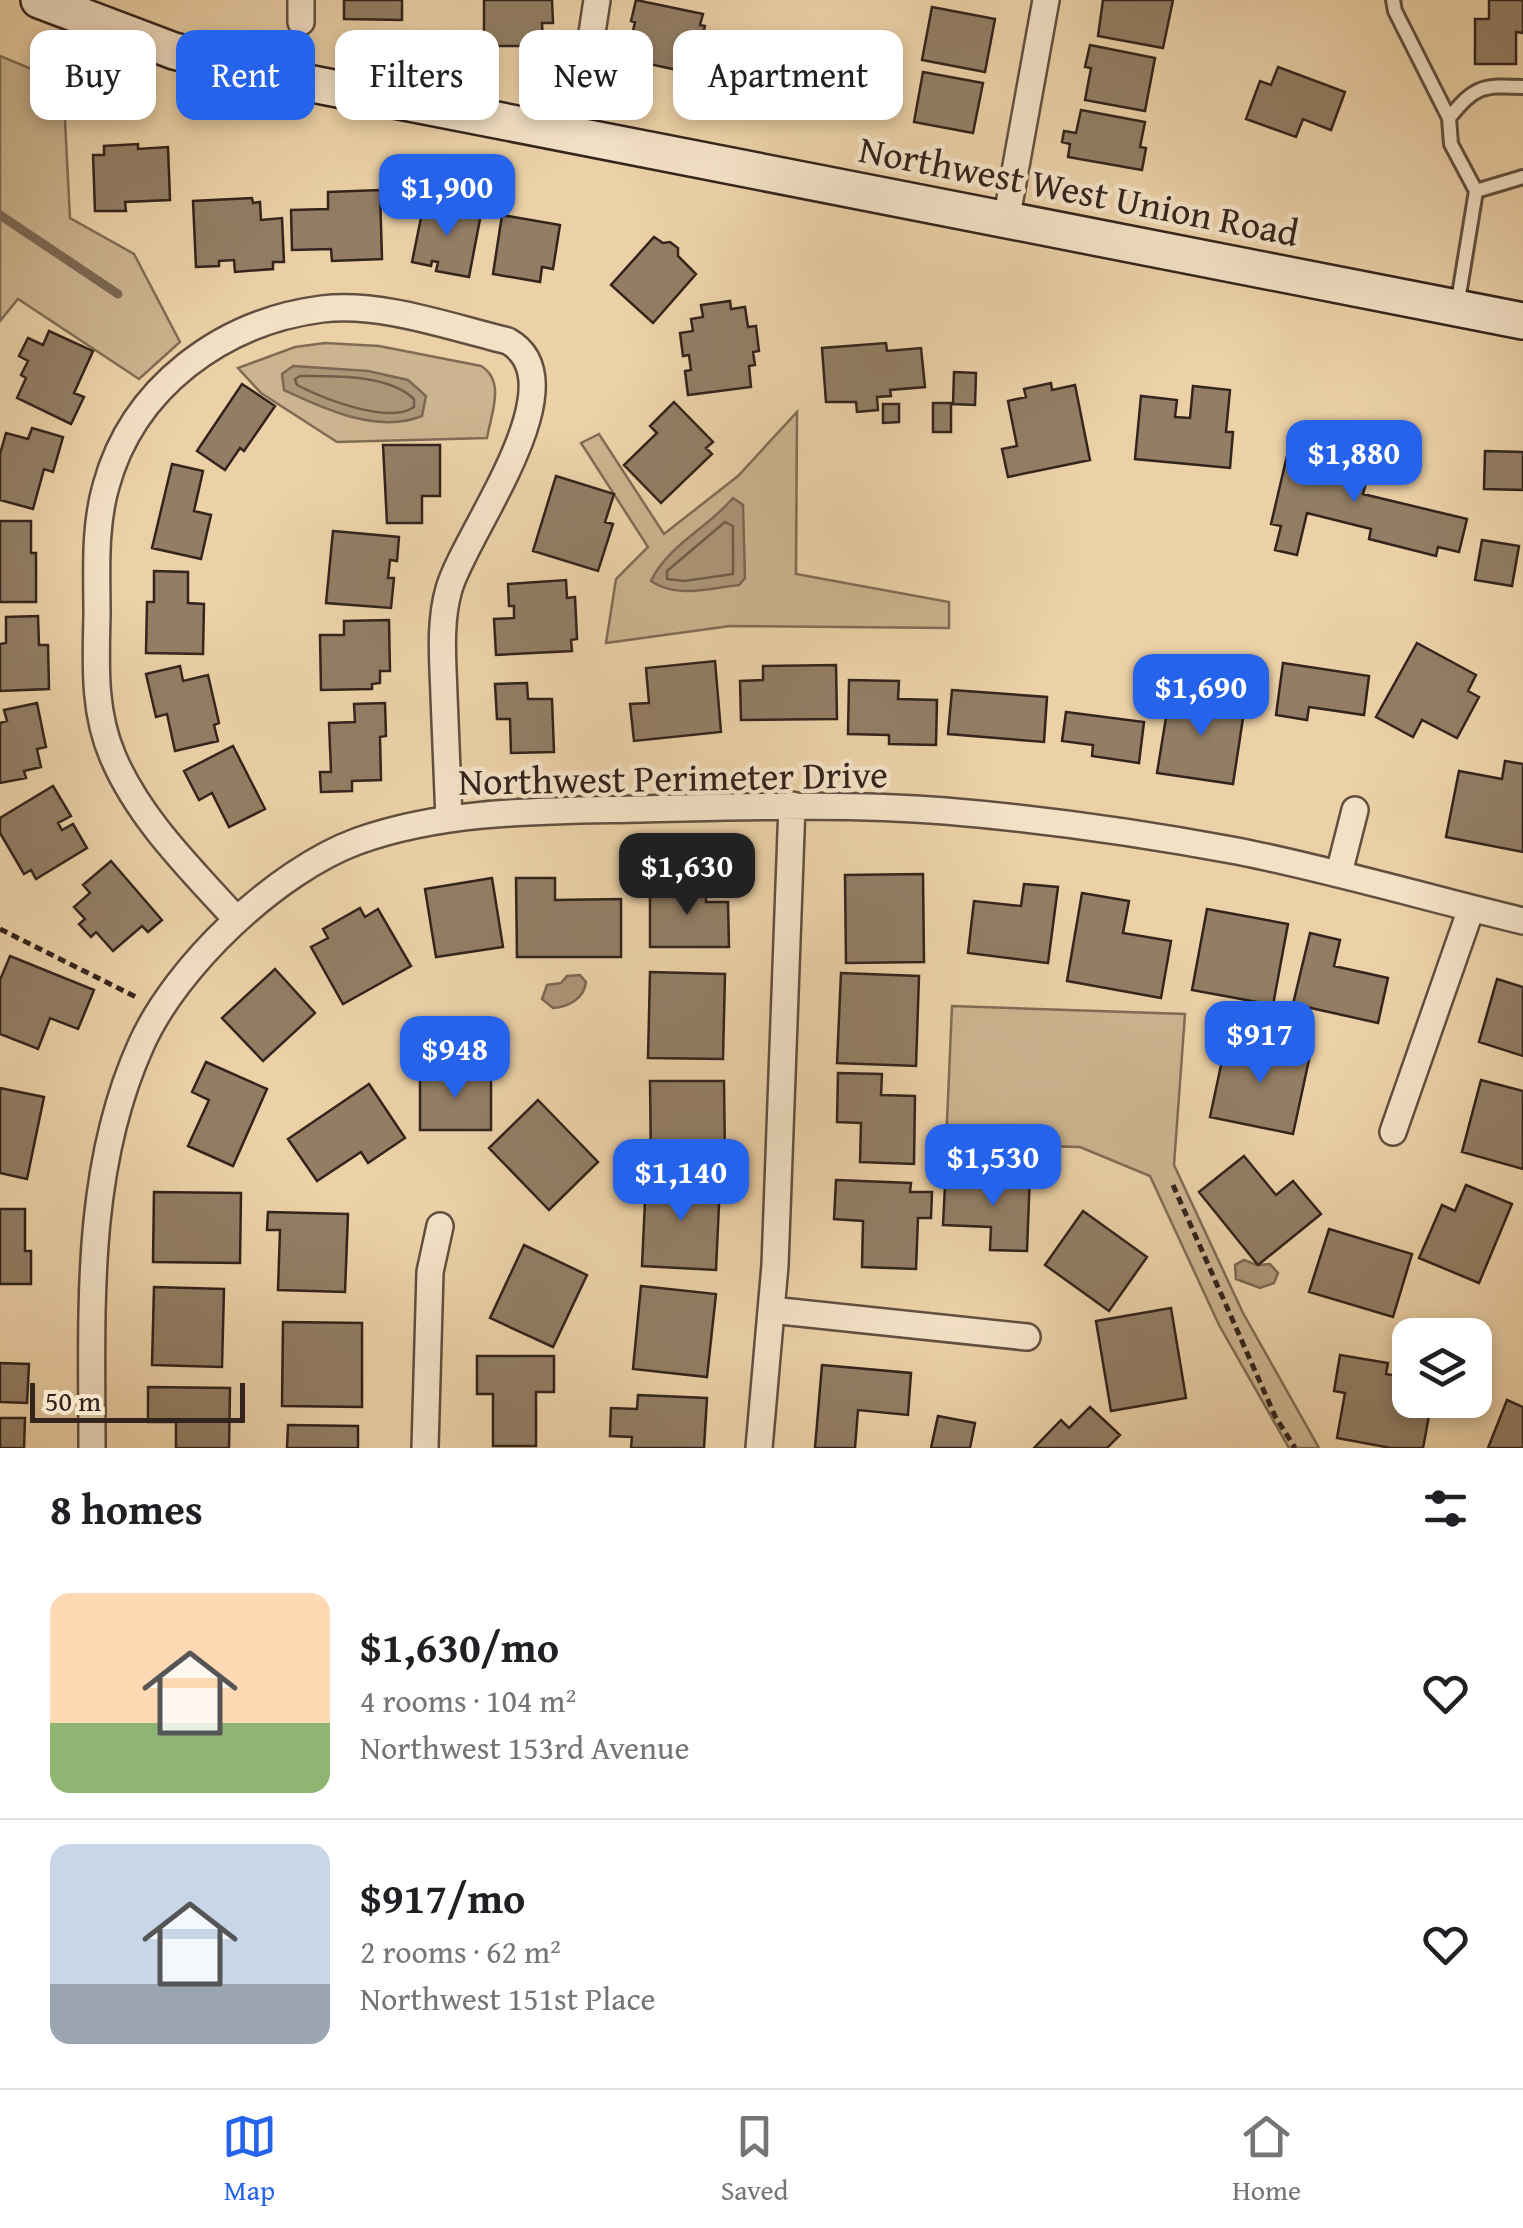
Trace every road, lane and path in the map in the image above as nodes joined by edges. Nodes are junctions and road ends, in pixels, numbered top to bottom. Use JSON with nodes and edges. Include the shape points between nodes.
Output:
{"nodes":[{"id":1,"x":39,"y":0,"type":"edge"},
{"id":2,"x":597,"y":0,"type":"edge"},
{"id":3,"x":1046,"y":0,"type":"edge"},
{"id":4,"x":1393,"y":0,"type":"edge"},
{"id":5,"x":593,"y":30,"type":"edge"},
{"id":6,"x":176,"y":51,"type":"edge"},
{"id":7,"x":315,"y":85,"type":"edge"},
{"id":8,"x":1523,"y":87,"type":"edge"},
{"id":9,"x":1449,"y":118,"type":"junction"},
{"id":10,"x":1523,"y":177,"type":"edge"},
{"id":11,"x":1476,"y":192,"type":"junction"},
{"id":12,"x":1006,"y":220,"type":"junction"},
{"id":13,"x":1457,"y":309,"type":"junction"},
{"id":14,"x":1523,"y":321,"type":"edge"},
{"id":15,"x":561,"y":376,"type":"dead end"},
{"id":16,"x":534,"y":380,"type":"junction"},
{"id":17,"x":792,"y":806,"type":"junction"},
{"id":18,"x":1355,"y":810,"type":"dead end"},
{"id":19,"x":449,"y":819,"type":"junction"},
{"id":20,"x":1340,"y":872,"type":"junction"},
{"id":21,"x":1471,"y":909,"type":"junction"},
{"id":22,"x":236,"y":919,"type":"junction"},
{"id":23,"x":1523,"y":921,"type":"edge"},
{"id":24,"x":0,"y":929,"type":"edge"},
{"id":25,"x":161,"y":1010,"type":"junction"},
{"id":26,"x":1393,"y":1132,"type":"dead end"},
{"id":27,"x":1173,"y":1185,"type":"dead end"},
{"id":28,"x":440,"y":1226,"type":"dead end"},
{"id":29,"x":771,"y":1310,"type":"junction"},
{"id":30,"x":1027,"y":1337,"type":"dead end"},
{"id":31,"x":92,"y":1448,"type":"edge"},
{"id":32,"x":425,"y":1448,"type":"edge"},
{"id":33,"x":758,"y":1448,"type":"edge"},
{"id":34,"x":1294,"y":1448,"type":"edge"}],
"edges":[{"from":1,"to":6,"type":"street","name":"Northwest West Union Road"},
{"from":2,"to":5,"type":"street"},
{"from":3,"to":12,"type":"street"},
{"from":4,"to":9,"type":"lane"},
{"from":7,"to":12,"type":"street","name":"Northwest West Union Road"},
{"from":8,"to":9,"type":"lane","via":[[1470,92]]},
{"from":9,"to":11,"type":"lane","via":[[1451,144]]},
{"from":10,"to":11,"type":"lane"},
{"from":11,"to":13,"type":"lane"},
{"from":12,"to":13,"type":"street","name":"Northwest West Union Road"},
{"from":13,"to":14,"type":"street","name":"Northwest West Union Road"},
{"from":15,"to":16,"type":"street"},
{"from":16,"to":19,"type":"street","via":[[507,472],[448,590],[442,652]]},
{"from":16,"to":22,"type":"street","via":[[522,348],[508,341],[370,310],[326,309],[284,316],[216,343],[148,402],[120,446],[97,533],[101,724],[150,821]]},
{"from":17,"to":19,"type":"street","name":"Northwest Perimeter Drive"},
{"from":17,"to":20,"type":"street","name":"Northwest Perimeter Drive","via":[[942,811],[1088,826]]},
{"from":17,"to":29,"type":"street"},
{"from":18,"to":20,"type":"street"},
{"from":19,"to":22,"type":"street","name":"Northwest Perimeter Drive","via":[[332,852]]},
{"from":20,"to":21,"type":"street","name":"Northwest Perimeter Drive"},
{"from":21,"to":23,"type":"street","name":"Northwest Perimeter Drive"},
{"from":21,"to":26,"type":"street"},
{"from":22,"to":25,"type":"street","name":"Northwest Perimeter Drive"},
{"from":24,"to":25,"type":"path"},
{"from":25,"to":31,"type":"street","name":"Northwest Perimeter Drive","via":[[142,1043],[104,1164]]},
{"from":27,"to":34,"type":"path"},
{"from":28,"to":32,"type":"street","via":[[430,1272]]},
{"from":29,"to":30,"type":"street"},
{"from":29,"to":33,"type":"street"}]}
